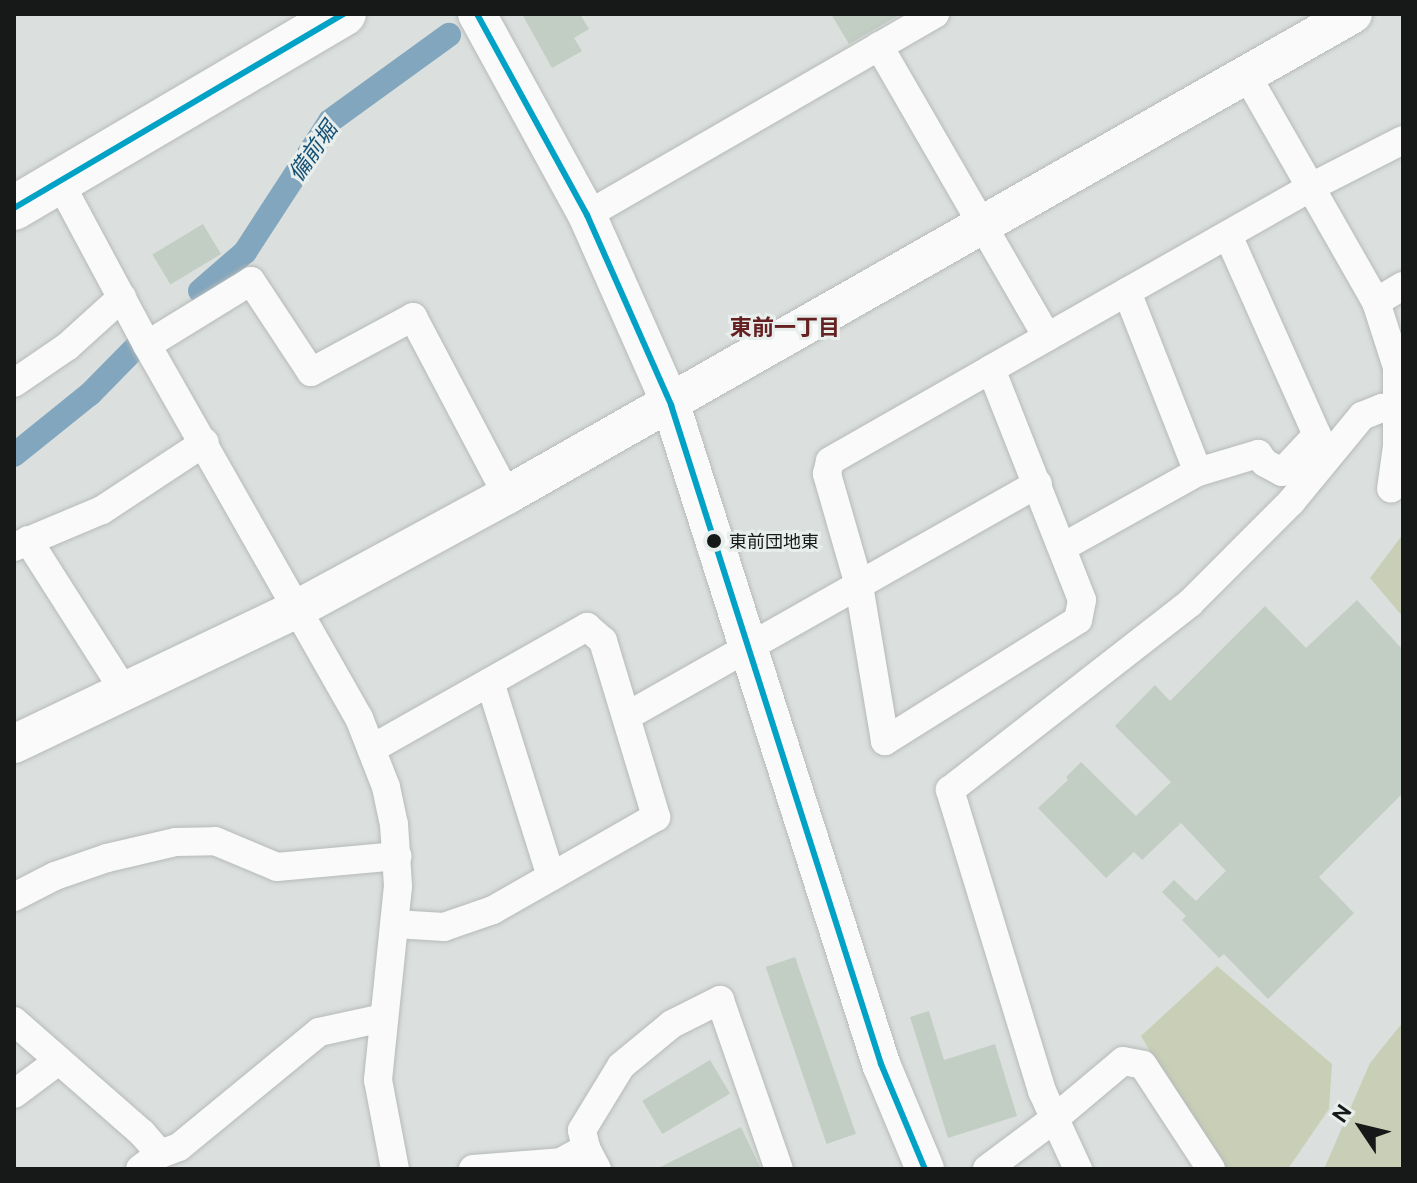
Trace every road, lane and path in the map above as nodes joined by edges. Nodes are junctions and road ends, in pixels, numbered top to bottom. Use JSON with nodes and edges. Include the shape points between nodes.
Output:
{"nodes":[{"id":1,"x":344,"y":14,"type":"edge"},
{"id":2,"x":477,"y":14,"type":"edge"},
{"id":3,"x":935,"y":14,"type":"edge"},
{"id":4,"x":1350,"y":15,"type":"edge"},
{"id":5,"x":879,"y":46,"type":"junction"},
{"id":6,"x":1246,"y":74,"type":"junction"},
{"id":7,"x":1403,"y":140,"type":"edge"},
{"id":8,"x":59,"y":181,"type":"junction"},
{"id":9,"x":1311,"y":187,"type":"junction"},
{"id":10,"x":14,"y":208,"type":"edge"},
{"id":11,"x":587,"y":215,"type":"junction"},
{"id":12,"x":981,"y":222,"type":"junction"},
{"id":13,"x":1228,"y":235,"type":"junction"},
{"id":14,"x":1403,"y":286,"type":"edge"},
{"id":15,"x":1127,"y":292,"type":"junction"},
{"id":16,"x":122,"y":297,"type":"junction"},
{"id":17,"x":1376,"y":302,"type":"junction"},
{"id":18,"x":1047,"y":337,"type":"junction"},
{"id":19,"x":147,"y":345,"type":"junction"},
{"id":20,"x":991,"y":369,"type":"junction"},
{"id":21,"x":14,"y":383,"type":"edge"},
{"id":22,"x":671,"y":405,"type":"junction"},
{"id":23,"x":1398,"y":408,"type":"junction"},
{"id":24,"x":205,"y":442,"type":"junction"},
{"id":25,"x":1198,"y":472,"type":"junction"},
{"id":26,"x":1038,"y":483,"type":"junction"},
{"id":27,"x":1391,"y":489,"type":"dead end"},
{"id":28,"x":507,"y":495,"type":"junction"},
{"id":29,"x":21,"y":544,"type":"edge"},
{"id":30,"x":1063,"y":547,"type":"junction"},
{"id":31,"x":859,"y":585,"type":"junction"},
{"id":32,"x":299,"y":608,"type":"junction"},
{"id":33,"x":749,"y":650,"type":"junction"},
{"id":34,"x":490,"y":682,"type":"junction"},
{"id":35,"x":125,"y":692,"type":"junction"},
{"id":36,"x":627,"y":716,"type":"junction"},
{"id":37,"x":14,"y":744,"type":"edge"},
{"id":38,"x":373,"y":748,"type":"junction"},
{"id":39,"x":397,"y":856,"type":"junction"},
{"id":40,"x":551,"y":877,"type":"junction"},
{"id":41,"x":14,"y":897,"type":"edge"},
{"id":42,"x":395,"y":924,"type":"junction"},
{"id":43,"x":383,"y":1018,"type":"junction"},
{"id":44,"x":14,"y":1021,"type":"edge"},
{"id":45,"x":57,"y":1062,"type":"junction"},
{"id":46,"x":14,"y":1094,"type":"edge"},
{"id":47,"x":1054,"y":1119,"type":"junction"},
{"id":48,"x":592,"y":1159,"type":"edge"},
{"id":49,"x":150,"y":1161,"type":"edge"},
{"id":50,"x":395,"y":1169,"type":"edge"},
{"id":51,"x":473,"y":1169,"type":"edge"},
{"id":52,"x":779,"y":1169,"type":"edge"},
{"id":53,"x":925,"y":1169,"type":"edge"},
{"id":54,"x":987,"y":1169,"type":"edge"},
{"id":55,"x":1078,"y":1169,"type":"edge"},
{"id":56,"x":1211,"y":1169,"type":"edge"}],
"edges":[{"from":1,"to":8,"type":"highway"},
{"from":2,"to":11,"type":"street"},
{"from":3,"to":5,"type":"street"},
{"from":4,"to":6,"type":"street"},
{"from":5,"to":11,"type":"street"},
{"from":5,"to":12,"type":"street"},
{"from":6,"to":9,"type":"street"},
{"from":6,"to":12,"type":"street"},
{"from":7,"to":9,"type":"street"},
{"from":8,"to":10,"type":"highway"},
{"from":8,"to":16,"type":"street"},
{"from":9,"to":13,"type":"street"},
{"from":9,"to":17,"type":"street"},
{"from":11,"to":22,"type":"street"},
{"from":12,"to":18,"type":"street"},
{"from":12,"to":22,"type":"street"},
{"from":13,"to":15,"type":"street"},
{"from":13,"to":25,"type":"street","via":[[1317,435],[1282,472],[1258,454]]},
{"from":14,"to":17,"type":"street"},
{"from":15,"to":18,"type":"street"},
{"from":15,"to":25,"type":"street"},
{"from":16,"to":19,"type":"street"},
{"from":16,"to":21,"type":"street","via":[[68,346]]},
{"from":17,"to":23,"type":"street","via":[[1397,367]]},
{"from":18,"to":20,"type":"street"},
{"from":19,"to":24,"type":"street"},
{"from":19,"to":28,"type":"street","via":[[251,281],[311,372],[413,317]]},
{"from":20,"to":26,"type":"street"},
{"from":20,"to":31,"type":"street","via":[[830,461],[827,474]]},
{"from":22,"to":28,"type":"street"},
{"from":22,"to":33,"type":"street"},
{"from":23,"to":27,"type":"street"},
{"from":23,"to":47,"type":"street","via":[[1362,416],[1291,502],[1190,603],[950,790]]},
{"from":24,"to":29,"type":"street","via":[[102,510]]},
{"from":24,"to":32,"type":"street"},
{"from":25,"to":30,"type":"street"},
{"from":26,"to":30,"type":"street"},
{"from":26,"to":31,"type":"street"},
{"from":28,"to":32,"type":"street"},
{"from":29,"to":35,"type":"street"},
{"from":30,"to":31,"type":"street","via":[[1082,600],[1078,620],[885,741]]},
{"from":31,"to":33,"type":"street"},
{"from":32,"to":35,"type":"street"},
{"from":32,"to":38,"type":"street"},
{"from":33,"to":36,"type":"street"},
{"from":33,"to":53,"type":"street","via":[[881,1064]]},
{"from":34,"to":36,"type":"street","via":[[587,627],[603,641]]},
{"from":34,"to":38,"type":"street"},
{"from":34,"to":40,"type":"street"},
{"from":35,"to":37,"type":"street"},
{"from":36,"to":40,"type":"street","via":[[656,817]]},
{"from":38,"to":39,"type":"street","via":[[386,787]]},
{"from":39,"to":41,"type":"street","via":[[277,867],[215,841],[176,842],[107,858]]},
{"from":39,"to":42,"type":"street"},
{"from":40,"to":42,"type":"street","via":[[493,910],[444,927]]},
{"from":42,"to":43,"type":"street"},
{"from":43,"to":49,"type":"street","via":[[319,1032],[179,1147]]},
{"from":43,"to":50,"type":"street","via":[[378,1080]]},
{"from":44,"to":45,"type":"street"},
{"from":45,"to":46,"type":"street"},
{"from":45,"to":49,"type":"street","via":[[142,1133]]},
{"from":47,"to":54,"type":"street"},
{"from":47,"to":55,"type":"street"},
{"from":47,"to":56,"type":"street","via":[[1123,1061],[1143,1065]]},
{"from":48,"to":51,"type":"street"},
{"from":48,"to":52,"type":"street","via":[[582,1130],[621,1066],[672,1024],[720,1000]]}]}
